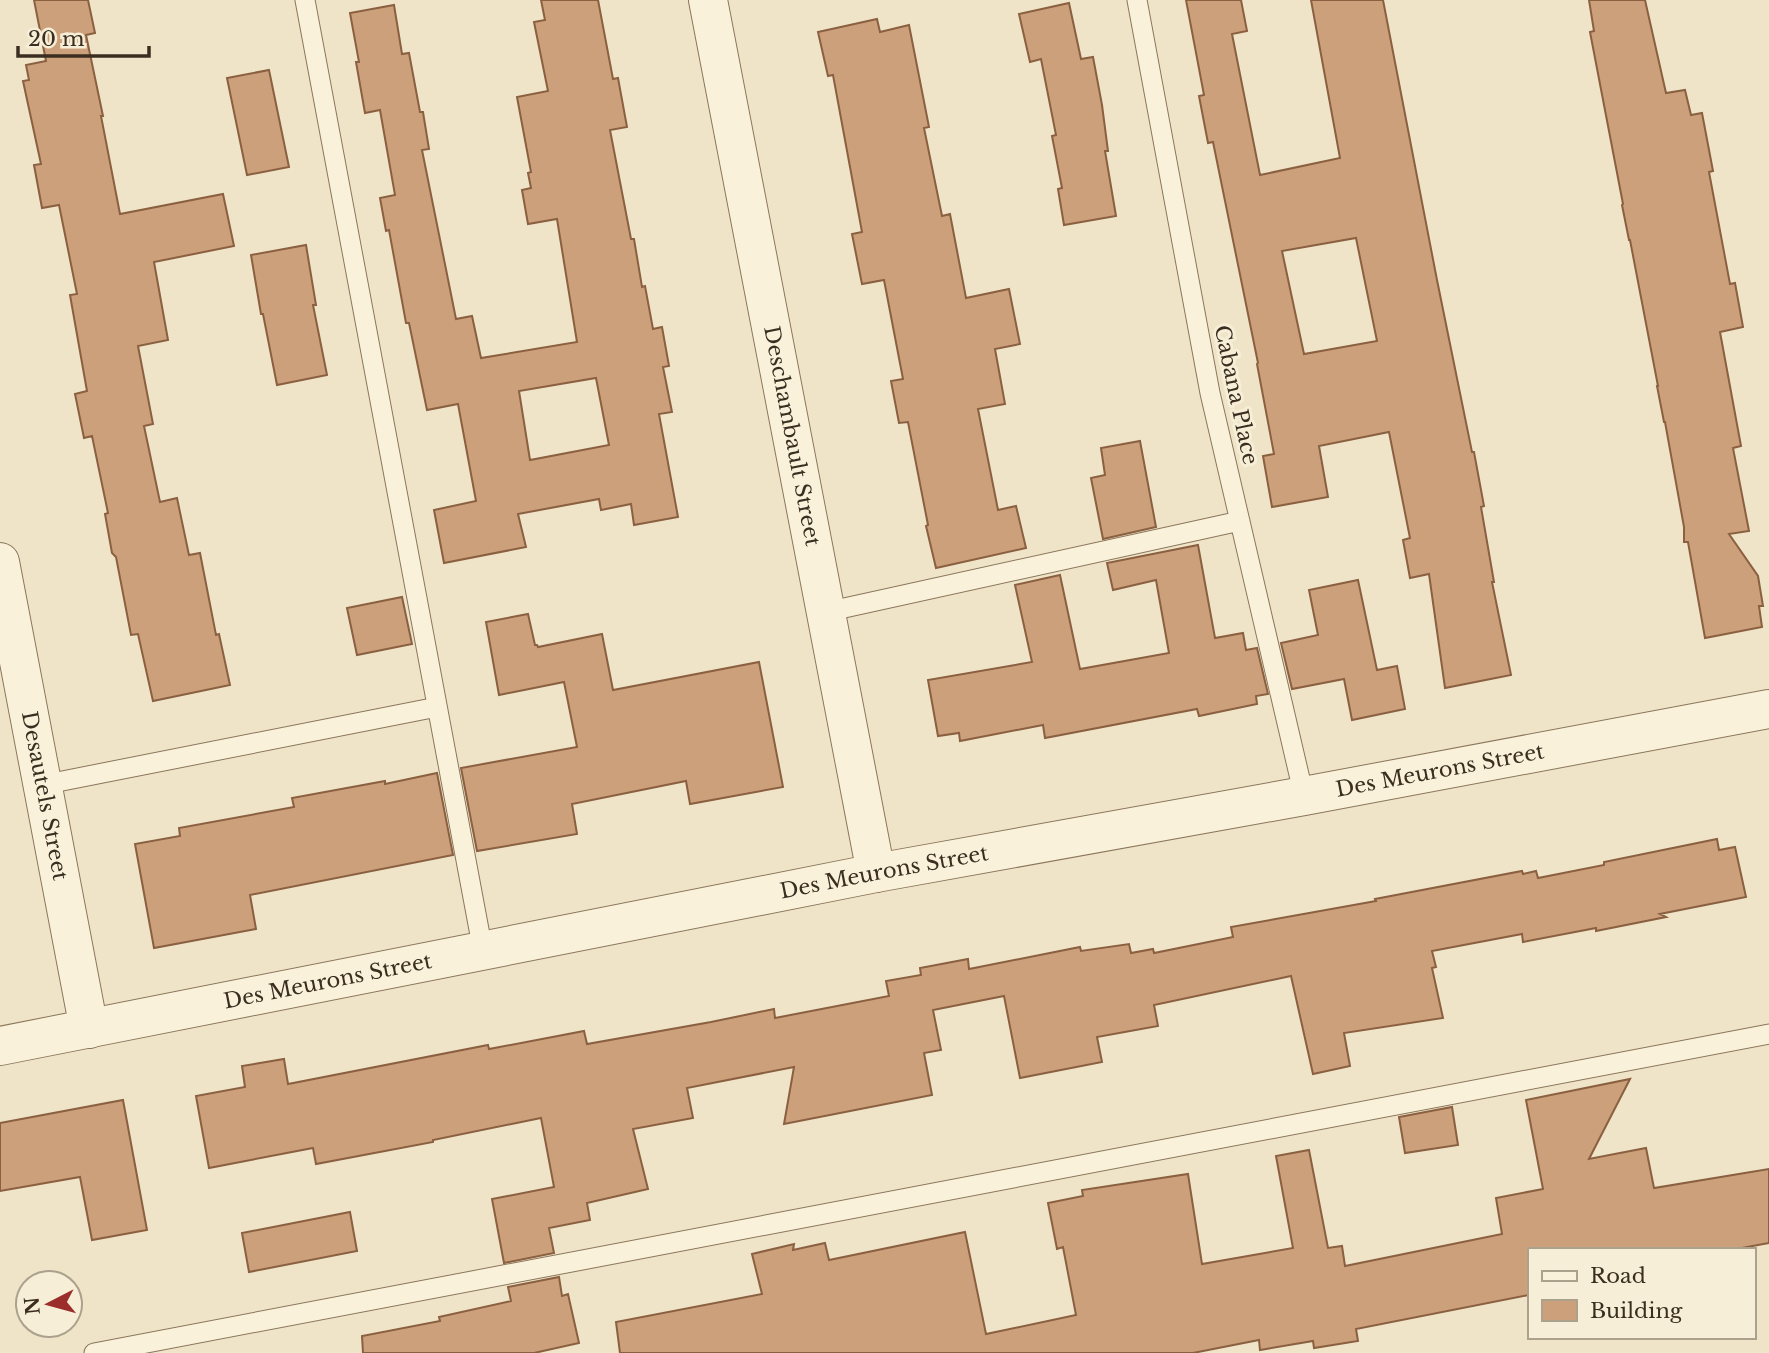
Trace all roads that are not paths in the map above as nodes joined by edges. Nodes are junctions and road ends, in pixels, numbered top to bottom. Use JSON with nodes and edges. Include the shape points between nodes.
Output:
{"nodes":[{"id":1,"x":306,"y":0,"type":"edge"},
{"id":2,"x":708,"y":0,"type":"edge"},
{"id":3,"x":1137,"y":0,"type":"edge"},
{"id":4,"x":1240,"y":521,"type":"junction"},
{"id":5,"x":0,"y":562,"type":"edge"},
{"id":6,"x":826,"y":612,"type":"junction"},
{"id":7,"x":437,"y":707,"type":"junction"},
{"id":8,"x":1769,"y":709,"type":"edge"},
{"id":9,"x":42,"y":785,"type":"junction"},
{"id":10,"x":1304,"y":796,"type":"junction"},
{"id":11,"x":876,"y":873,"type":"junction"},
{"id":12,"x":483,"y":951,"type":"junction"},
{"id":13,"x":89,"y":1029,"type":"junction"},
{"id":14,"x":1769,"y":1034,"type":"edge"},
{"id":15,"x":0,"y":1046,"type":"edge"},
{"id":16,"x":94,"y":1353,"type":"edge"}],
"edges":[{"from":1,"to":7,"type":"lane"},
{"from":2,"to":6,"type":"street","name":"Deschambault Street"},
{"from":3,"to":4,"type":"lane","name":"Cabana Place","via":[[1210,393]]},
{"from":4,"to":6,"type":"lane"},
{"from":4,"to":10,"type":"lane","name":"Cabana Place"},
{"from":5,"to":9,"type":"street","name":"Desautels Street"},
{"from":6,"to":11,"type":"street","name":"Deschambault Street"},
{"from":7,"to":9,"type":"lane"},
{"from":7,"to":12,"type":"lane"},
{"from":8,"to":10,"type":"street","name":"Des Meurons Street"},
{"from":9,"to":13,"type":"street","name":"Desautels Street"},
{"from":10,"to":11,"type":"street","name":"Des Meurons Street"},
{"from":11,"to":12,"type":"street","name":"Des Meurons Street"},
{"from":12,"to":13,"type":"street","name":"Des Meurons Street"},
{"from":13,"to":15,"type":"street","name":"Des Meurons Street"},
{"from":14,"to":16,"type":"lane"}]}
